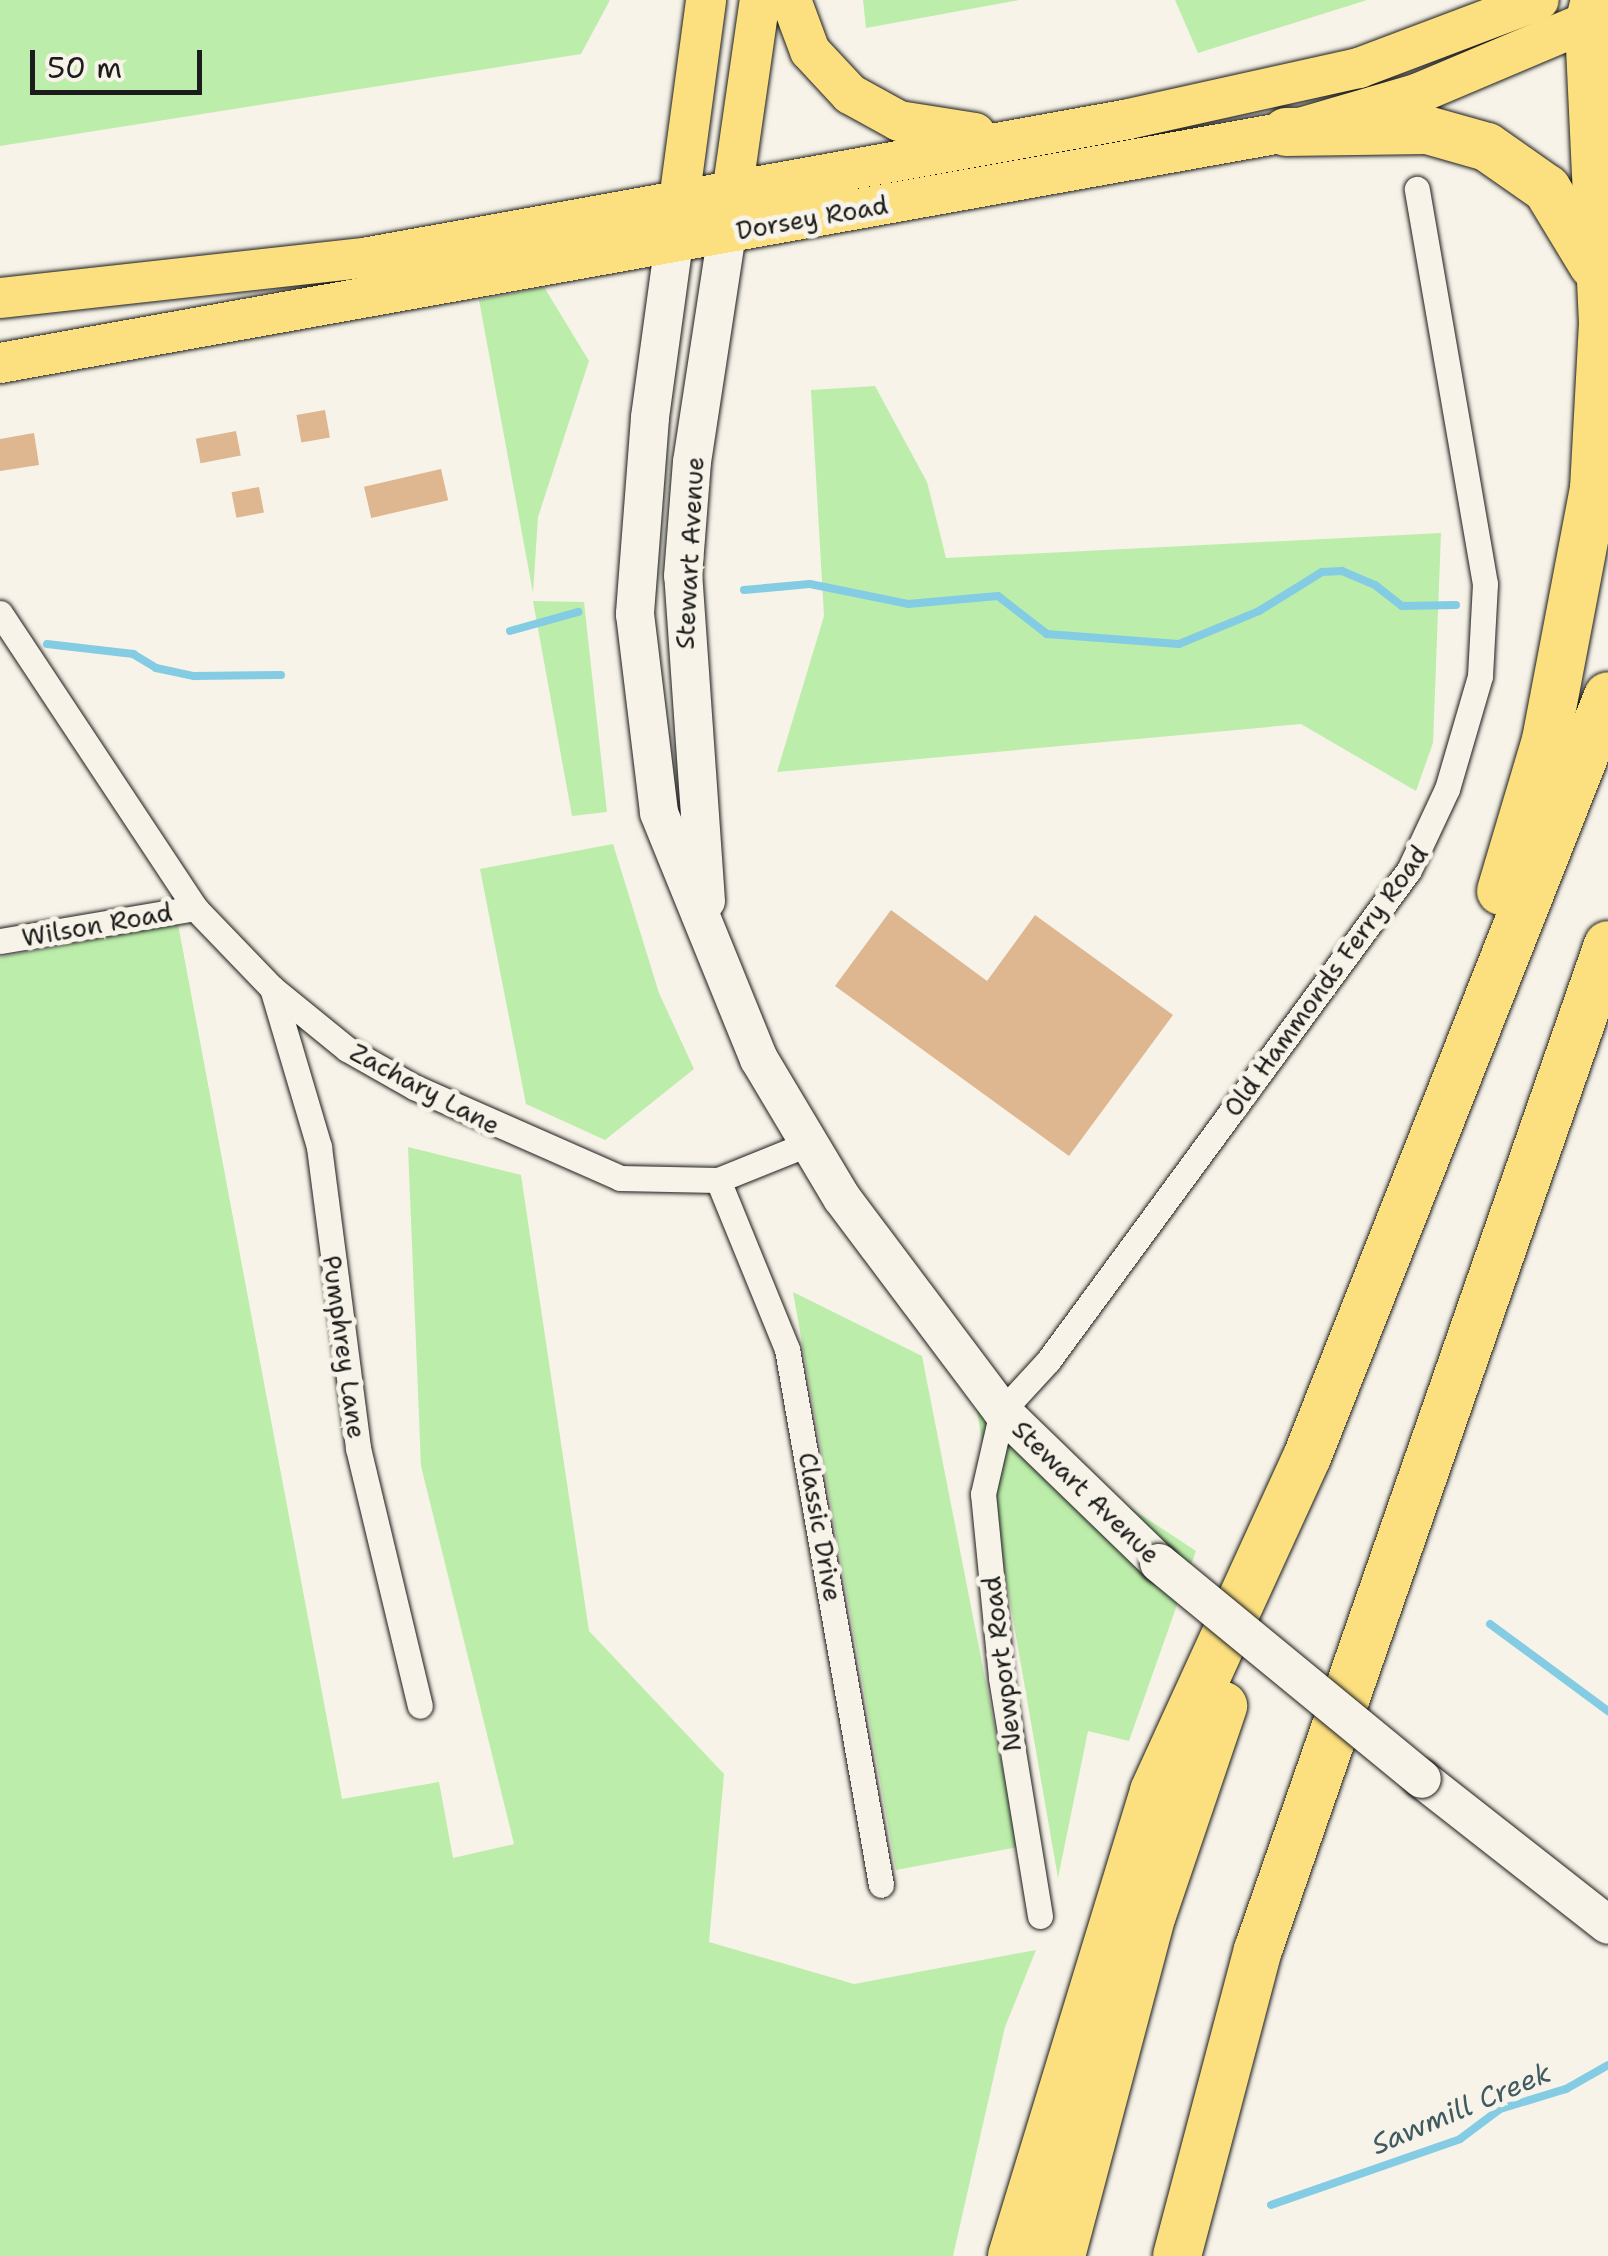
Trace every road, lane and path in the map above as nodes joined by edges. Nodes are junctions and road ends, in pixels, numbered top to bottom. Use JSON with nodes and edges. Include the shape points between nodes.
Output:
{"nodes":[{"id":1,"x":706,"y":0,"type":"edge"},
{"id":2,"x":760,"y":0,"type":"edge"},
{"id":3,"x":791,"y":0,"type":"edge"},
{"id":4,"x":1539,"y":0,"type":"edge"},
{"id":5,"x":1597,"y":12,"type":"edge"},
{"id":6,"x":1286,"y":132,"type":"junction"},
{"id":7,"x":1024,"y":138,"type":"junction"},
{"id":8,"x":732,"y":190,"type":"junction"},
{"id":9,"x":1417,"y":190,"type":"dead end"},
{"id":10,"x":679,"y":199,"type":"junction"},
{"id":11,"x":727,"y":233,"type":"junction"},
{"id":12,"x":674,"y":242,"type":"junction"},
{"id":13,"x":1598,"y":275,"type":"junction"},
{"id":14,"x":0,"y":298,"type":"edge"},
{"id":15,"x":0,"y":363,"type":"edge"},
{"id":16,"x":0,"y":613,"type":"edge"},
{"id":17,"x":1608,"y":696,"type":"edge"},
{"id":18,"x":195,"y":908,"type":"junction"},
{"id":19,"x":708,"y":935,"type":"junction"},
{"id":20,"x":0,"y":942,"type":"edge"},
{"id":21,"x":1608,"y":945,"type":"edge"},
{"id":22,"x":272,"y":988,"type":"junction"},
{"id":23,"x":1608,"y":1018,"type":"edge"},
{"id":24,"x":807,"y":1144,"type":"junction"},
{"id":25,"x":718,"y":1180,"type":"junction"},
{"id":26,"x":1414,"y":1186,"type":"junction"},
{"id":27,"x":1508,"y":1228,"type":"junction"},
{"id":28,"x":1002,"y":1411,"type":"junction"},
{"id":29,"x":1307,"y":1456,"type":"junction"},
{"id":30,"x":420,"y":1706,"type":"dead end"},
{"id":31,"x":881,"y":1885,"type":"dead end"},
{"id":32,"x":1040,"y":1916,"type":"dead end"},
{"id":33,"x":1608,"y":1925,"type":"edge"},
{"id":34,"x":1012,"y":2256,"type":"edge"},
{"id":35,"x":1061,"y":2256,"type":"edge"},
{"id":36,"x":1177,"y":2256,"type":"edge"}],
"edges":[{"from":1,"to":10,"type":"main road"},
{"from":2,"to":8,"type":"main road"},
{"from":3,"to":7,"type":"main road","via":[[810,51],[872,108],[932,129]]},
{"from":4,"to":7,"type":"main road","name":"Dorsey Road","via":[[1407,54],[1331,76]]},
{"from":5,"to":6,"type":"main road","name":"Dorsey Road","via":[[1420,92]]},
{"from":5,"to":13,"type":"highway"},
{"from":6,"to":11,"type":"main road","name":"Dorsey Road"},
{"from":6,"to":13,"type":"highway","via":[[1428,130],[1488,147],[1547,190]]},
{"from":7,"to":8,"type":"main road","name":"Dorsey Road"},
{"from":8,"to":10,"type":"main road","name":"Dorsey Road"},
{"from":8,"to":11,"type":"main road"},
{"from":9,"to":28,"type":"street","name":"Old Hammonds Ferry Road","via":[[1485,584],[1480,676],[1448,789],[1409,870],[1048,1361]]},
{"from":10,"to":12,"type":"main road"},
{"from":10,"to":14,"type":"main road","name":"Dorsey Road","via":[[369,257]]},
{"from":11,"to":12,"type":"main road","name":"Dorsey Road"},
{"from":11,"to":19,"type":"street","name":"Stewart Avenue","via":[[692,462],[683,576]]},
{"from":12,"to":15,"type":"main road","name":"Dorsey Road"},
{"from":12,"to":19,"type":"street","name":"Stewart Avenue","via":[[640,515],[636,651],[659,813]]},
{"from":13,"to":26,"type":"highway","via":[[1601,398],[1584,567],[1546,740]]},
{"from":16,"to":18,"type":"street","name":"Zachary Lane"},
{"from":17,"to":26,"type":"highway"},
{"from":18,"to":20,"type":"street","name":"Wilson Road"},
{"from":18,"to":22,"type":"street","name":"Zachary Lane"},
{"from":19,"to":24,"type":"street","name":"Stewart Avenue","via":[[759,1059]]},
{"from":21,"to":27,"type":"highway"},
{"from":22,"to":25,"type":"street","name":"Zachary Lane","via":[[346,1049],[414,1088],[587,1168],[654,1183]]},
{"from":22,"to":30,"type":"street","name":"Pumphrey Lane","via":[[318,1147],[358,1448]]},
{"from":23,"to":27,"type":"highway"},
{"from":24,"to":25,"type":"street","name":"Zachary Lane"},
{"from":24,"to":28,"type":"street","name":"Stewart Avenue","via":[[908,1293]]},
{"from":25,"to":31,"type":"street","name":"Classic Drive","via":[[787,1348]]},
{"from":26,"to":29,"type":"highway"},
{"from":27,"to":36,"type":"highway","via":[[1258,1950]]},
{"from":28,"to":32,"type":"street","name":"Newport Road","via":[[983,1494],[1001,1677]]},
{"from":28,"to":33,"type":"street","name":"Stewart Avenue","bridge":true,"via":[[1159,1563]]},
{"from":29,"to":34,"type":"highway","via":[[1154,1791]]},
{"from":29,"to":35,"type":"highway","via":[[1152,1915]]}]}
